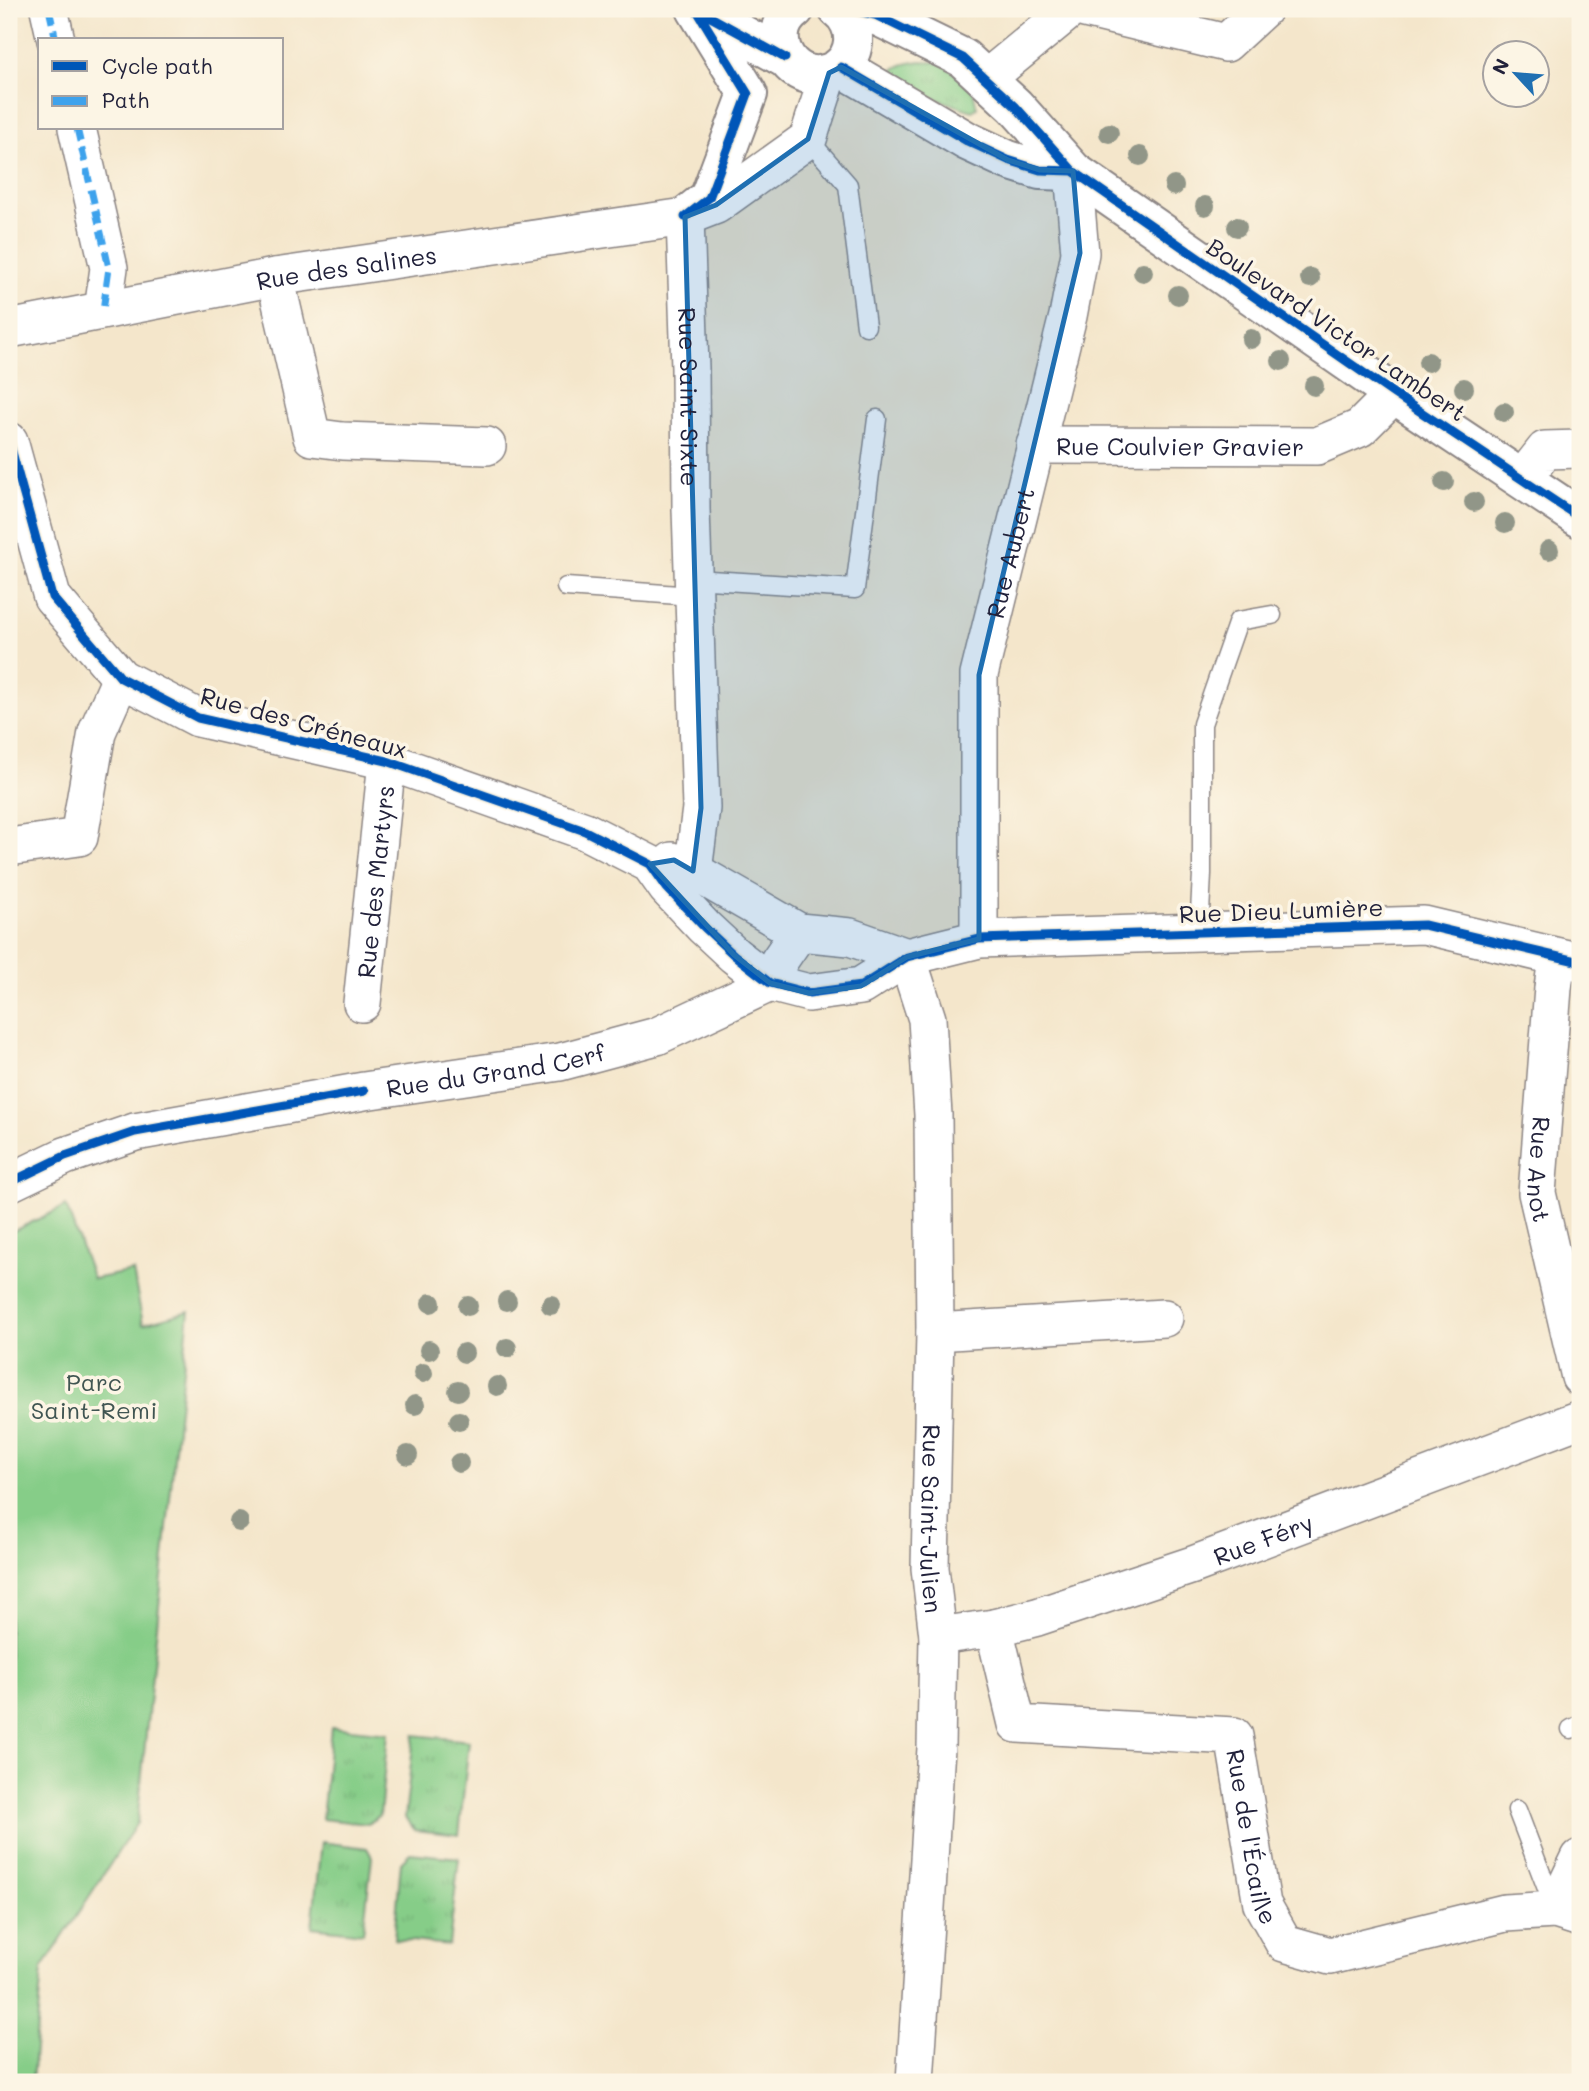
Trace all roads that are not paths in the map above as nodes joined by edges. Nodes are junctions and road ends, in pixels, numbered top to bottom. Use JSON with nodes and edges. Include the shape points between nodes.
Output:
{"nodes":[{"id":1,"x":49,"y":9,"type":"edge"},
{"id":2,"x":696,"y":9,"type":"edge"},
{"id":3,"x":795,"y":9,"type":"edge"},
{"id":4,"x":1071,"y":9,"type":"edge"},
{"id":5,"x":1085,"y":9,"type":"edge"},
{"id":6,"x":1263,"y":9,"type":"edge"},
{"id":7,"x":859,"y":10,"type":"edge"},
{"id":8,"x":56,"y":38,"type":"edge"},
{"id":9,"x":785,"y":58,"type":"junction"},
{"id":10,"x":835,"y":70,"type":"junction"},
{"id":11,"x":986,"y":79,"type":"junction"},
{"id":12,"x":76,"y":130,"type":"edge"},
{"id":13,"x":808,"y":139,"type":"junction"},
{"id":14,"x":1073,"y":171,"type":"junction"},
{"id":15,"x":685,"y":217,"type":"junction"},
{"id":16,"x":275,"y":277,"type":"junction"},
{"id":17,"x":103,"y":310,"type":"junction"},
{"id":18,"x":866,"y":326,"type":"dead end"},
{"id":19,"x":9,"y":329,"type":"edge"},
{"id":20,"x":1394,"y":394,"type":"junction"},
{"id":21,"x":877,"y":419,"type":"dead end"},
{"id":22,"x":9,"y":442,"type":"edge"},
{"id":23,"x":1035,"y":445,"type":"junction"},
{"id":24,"x":487,"y":446,"type":"dead end"},
{"id":25,"x":1580,"y":449,"type":"edge"},
{"id":26,"x":1523,"y":478,"type":"junction"},
{"id":27,"x":1580,"y":518,"type":"edge"},
{"id":28,"x":566,"y":587,"type":"dead end"},
{"id":29,"x":693,"y":587,"type":"junction"},
{"id":30,"x":1272,"y":615,"type":"dead end"},
{"id":31,"x":121,"y":678,"type":"junction"},
{"id":32,"x":387,"y":761,"type":"junction"},
{"id":33,"x":9,"y":847,"type":"edge"},
{"id":34,"x":650,"y":864,"type":"junction"},
{"id":35,"x":693,"y":871,"type":"junction"},
{"id":36,"x":799,"y":932,"type":"junction"},
{"id":37,"x":1199,"y":932,"type":"junction"},
{"id":38,"x":979,"y":939,"type":"junction"},
{"id":39,"x":907,"y":957,"type":"junction"},
{"id":40,"x":1569,"y":960,"type":"edge"},
{"id":41,"x":770,"y":983,"type":"junction"},
{"id":42,"x":362,"y":1003,"type":"dead end"},
{"id":43,"x":9,"y":1183,"type":"edge"},
{"id":44,"x":1164,"y":1318,"type":"dead end"},
{"id":45,"x":934,"y":1332,"type":"junction"},
{"id":46,"x":1580,"y":1377,"type":"edge"},
{"id":47,"x":1580,"y":1419,"type":"edge"},
{"id":48,"x":994,"y":1628,"type":"junction"},
{"id":49,"x":938,"y":1636,"type":"junction"},
{"id":50,"x":1517,"y":1810,"type":"dead end"},
{"id":51,"x":1580,"y":1858,"type":"edge"},
{"id":52,"x":1568,"y":1914,"type":"edge"},
{"id":53,"x":915,"y":2082,"type":"edge"}],
"edges":[{"from":1,"to":8,"type":"street"},
{"from":2,"to":9,"type":"street"},
{"from":2,"to":15,"type":"street","via":[[748,93],[709,198]]},
{"from":3,"to":9,"type":"street","via":[[779,33]]},
{"from":4,"to":11,"type":"street"},
{"from":5,"to":6,"type":"street","via":[[1226,43]]},
{"from":7,"to":10,"type":"street","via":[[849,22],[853,45]]},
{"from":7,"to":11,"type":"street","name":"Boulevard Victor Lambert","via":[[963,58]]},
{"from":9,"to":10,"type":"street","via":[[804,74],[817,76]]},
{"from":10,"to":13,"type":"street"},
{"from":10,"to":14,"type":"street","via":[[1008,160],[1040,170]]},
{"from":11,"to":14,"type":"street","name":"Boulevard Victor Lambert"},
{"from":12,"to":17,"type":"street","via":[[109,268]]},
{"from":13,"to":15,"type":"street","name":"Rue des Salines","via":[[716,205]]},
{"from":13,"to":18,"type":"lane","via":[[848,185]]},
{"from":14,"to":20,"type":"street","name":"Boulevard Victor Lambert"},
{"from":14,"to":23,"type":"street","name":"Rue Aubert","via":[[1080,253]]},
{"from":15,"to":16,"type":"street","name":"Rue des Salines"},
{"from":15,"to":29,"type":"street","name":"Rue Saint-Sixte"},
{"from":16,"to":17,"type":"street","name":"Rue des Salines"},
{"from":16,"to":24,"type":"street","via":[[312,437]]},
{"from":17,"to":19,"type":"street","name":"Rue des Salines"},
{"from":20,"to":23,"type":"street","name":"Rue Coulvier Gravier","via":[[1360,428],[1317,446]]},
{"from":20,"to":26,"type":"street","name":"Boulevard Victor Lambert"},
{"from":21,"to":29,"type":"lane","via":[[855,589]]},
{"from":22,"to":31,"type":"street","name":"Rue des Créneaux","via":[[52,597]]},
{"from":23,"to":38,"type":"street","name":"Rue Aubert","via":[[979,675]]},
{"from":25,"to":26,"type":"street","via":[[1545,450]]},
{"from":26,"to":27,"type":"street","name":"Boulevard Victor Lambert"},
{"from":28,"to":29,"type":"lane"},
{"from":29,"to":35,"type":"street","name":"Rue Saint-Sixte","via":[[701,808]]},
{"from":30,"to":37,"type":"lane","name":"Rue Dieu Lumière","via":[[1238,621],[1202,724]]},
{"from":31,"to":32,"type":"street","name":"Rue des Créneaux","via":[[198,718]]},
{"from":31,"to":33,"type":"street","via":[[97,732],[79,837]]},
{"from":32,"to":34,"type":"street","name":"Rue des Créneaux","via":[[585,831]]},
{"from":32,"to":42,"type":"street","name":"Rue des Martyrs"},
{"from":34,"to":35,"type":"street","via":[[674,860]]},
{"from":34,"to":41,"type":"street","via":[[704,927]]},
{"from":35,"to":36,"type":"street"},
{"from":36,"to":39,"type":"street","via":[[850,937]]},
{"from":36,"to":41,"type":"street"},
{"from":37,"to":38,"type":"street","name":"Rue Dieu Lumière"},
{"from":37,"to":40,"type":"street","name":"Rue Dieu Lumière","via":[[1424,925]]},
{"from":38,"to":39,"type":"street","name":"Rue Dieu Lumière"},
{"from":39,"to":41,"type":"street","name":"Rue Dieu Lumière","via":[[861,986],[810,993]]},
{"from":39,"to":45,"type":"street","name":"Rue Saint-Julien","via":[[927,1019],[933,1115]]},
{"from":40,"to":46,"type":"street","name":"Rue Anot","via":[[1553,988],[1537,1192]]},
{"from":41,"to":43,"type":"street","name":"Rue du Grand Cerf","via":[[657,1036],[560,1062],[135,1132],[65,1156]]},
{"from":44,"to":45,"type":"street"},
{"from":45,"to":49,"type":"street","name":"Rue Saint-Julien","via":[[930,1568]]},
{"from":47,"to":48,"type":"street","name":"Rue Féry","via":[[1193,1565]]},
{"from":48,"to":49,"type":"street","name":"Rue Féry"},
{"from":48,"to":52,"type":"street","name":"Rue de l'Écaille","via":[[1017,1724],[1243,1734],[1262,1904],[1284,1943],[1330,1956],[1505,1913]]},
{"from":49,"to":53,"type":"street","name":"Rue Saint-Julien","via":[[936,1748]]},
{"from":50,"to":52,"type":"lane"},
{"from":51,"to":52,"type":"street"}]}
